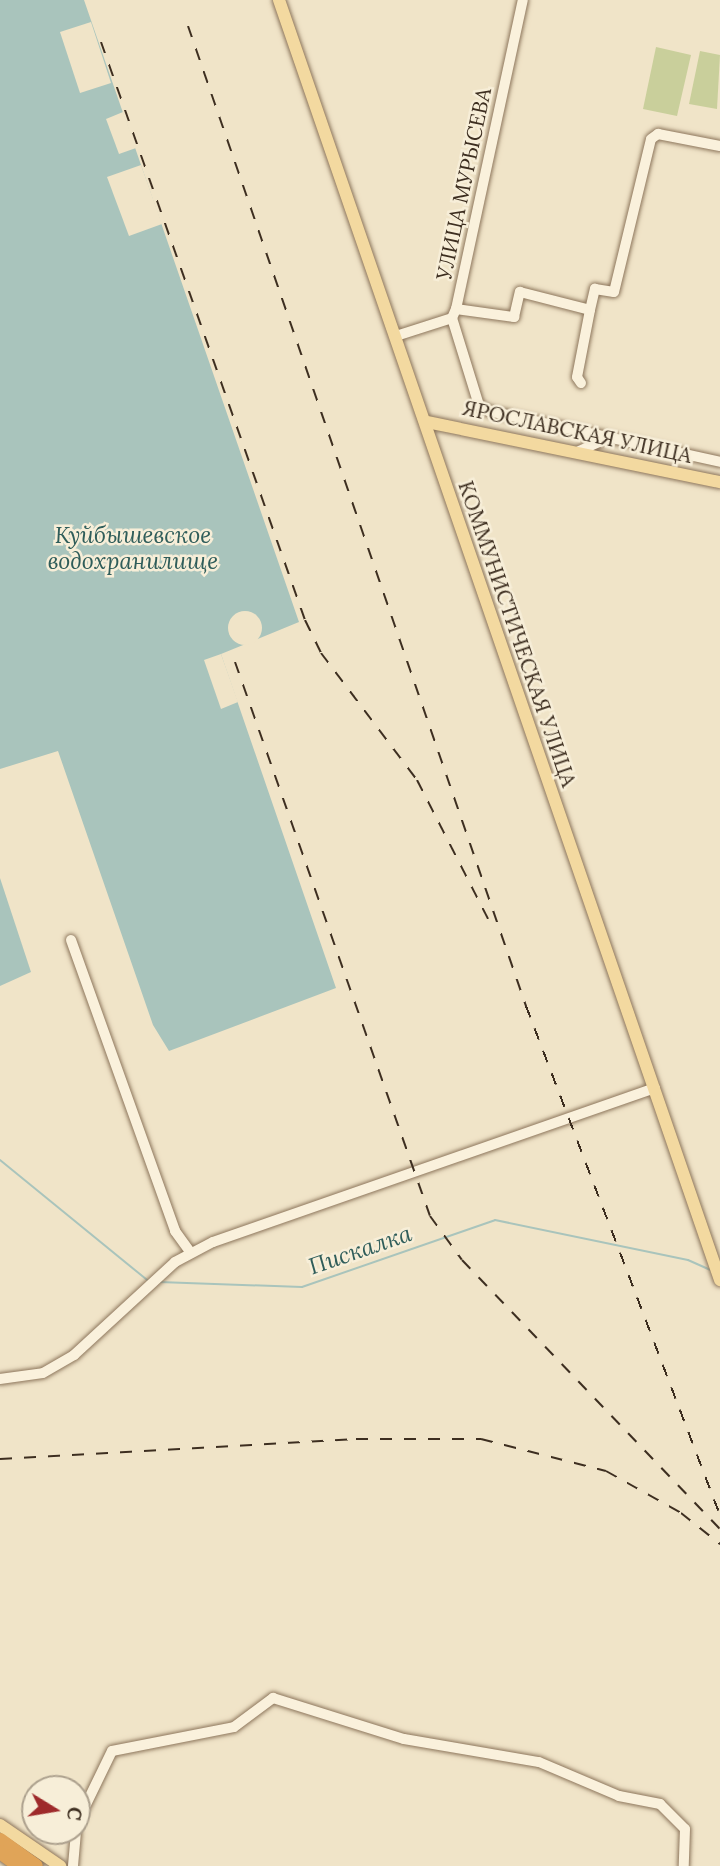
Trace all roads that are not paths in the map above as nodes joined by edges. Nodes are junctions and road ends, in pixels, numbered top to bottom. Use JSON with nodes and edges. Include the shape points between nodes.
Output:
{"nodes":[{"id":1,"x":279,"y":0,"type":"edge"},
{"id":2,"x":523,"y":0,"type":"edge"},
{"id":3,"x":720,"y":146,"type":"edge"},
{"id":4,"x":590,"y":310,"type":"junction"},
{"id":5,"x":454,"y":313,"type":"junction"},
{"id":6,"x":396,"y":337,"type":"junction"},
{"id":7,"x":581,"y":383,"type":"dead end"},
{"id":8,"x":427,"y":422,"type":"junction"},
{"id":9,"x":608,"y":438,"type":"junction"},
{"id":10,"x":579,"y":451,"type":"junction"},
{"id":11,"x":720,"y":462,"type":"edge"},
{"id":12,"x":720,"y":482,"type":"edge"},
{"id":13,"x":71,"y":940,"type":"dead end"},
{"id":14,"x":654,"y":1087,"type":"junction"},
{"id":15,"x":191,"y":1254,"type":"junction"},
{"id":16,"x":720,"y":1280,"type":"edge"},
{"id":17,"x":0,"y":1379,"type":"edge"},
{"id":18,"x":91,"y":1794,"type":"edge"},
{"id":19,"x":0,"y":1825,"type":"edge"},
{"id":20,"x":0,"y":1840,"type":"edge"},
{"id":21,"x":75,"y":1845,"type":"edge"},
{"id":22,"x":0,"y":1852,"type":"edge"},
{"id":23,"x":19,"y":1866,"type":"edge"},
{"id":24,"x":36,"y":1866,"type":"edge"},
{"id":25,"x":60,"y":1866,"type":"edge"},
{"id":26,"x":73,"y":1866,"type":"edge"},
{"id":27,"x":684,"y":1866,"type":"edge"}],
"edges":[{"from":1,"to":6,"type":"main road","name":"КОММУНИСТИЧЕСКАЯ УЛИЦА"},
{"from":2,"to":5,"type":"street","name":"УЛИЦА МУРЫСЕВА"},
{"from":3,"to":4,"type":"street","via":[[658,134],[651,139],[614,292],[595,289]]},
{"from":4,"to":5,"type":"street","via":[[520,292],[514,317]]},
{"from":4,"to":7,"type":"street","via":[[577,377]]},
{"from":5,"to":6,"type":"street"},
{"from":5,"to":9,"type":"street","via":[[479,405]]},
{"from":6,"to":8,"type":"main road","name":"КОММУНИСТИЧЕСКАЯ УЛИЦА"},
{"from":8,"to":10,"type":"main road","name":"ЯРОСЛАВСКАЯ УЛИЦА"},
{"from":8,"to":14,"type":"main road","name":"КОММУНИСТИЧЕСКАЯ УЛИЦА"},
{"from":9,"to":10,"type":"street"},
{"from":9,"to":11,"type":"street"},
{"from":10,"to":12,"type":"main road","name":"ЯРОСЛАВСКАЯ УЛИЦА"},
{"from":13,"to":15,"type":"street","via":[[175,1231]]},
{"from":14,"to":15,"type":"street"},
{"from":14,"to":16,"type":"main road","name":"КОММУНИСТИЧЕСКАЯ УЛИЦА"},
{"from":15,"to":17,"type":"street","via":[[74,1355],[43,1373]]},
{"from":18,"to":27,"type":"street","via":[[112,1751],[234,1727],[273,1698],[404,1739],[539,1762],[619,1796],[660,1804],[685,1829]]},
{"from":19,"to":25,"type":"main road"},
{"from":20,"to":24,"type":"highway"},
{"from":21,"to":26,"type":"street"},
{"from":22,"to":23,"type":"highway"}]}
